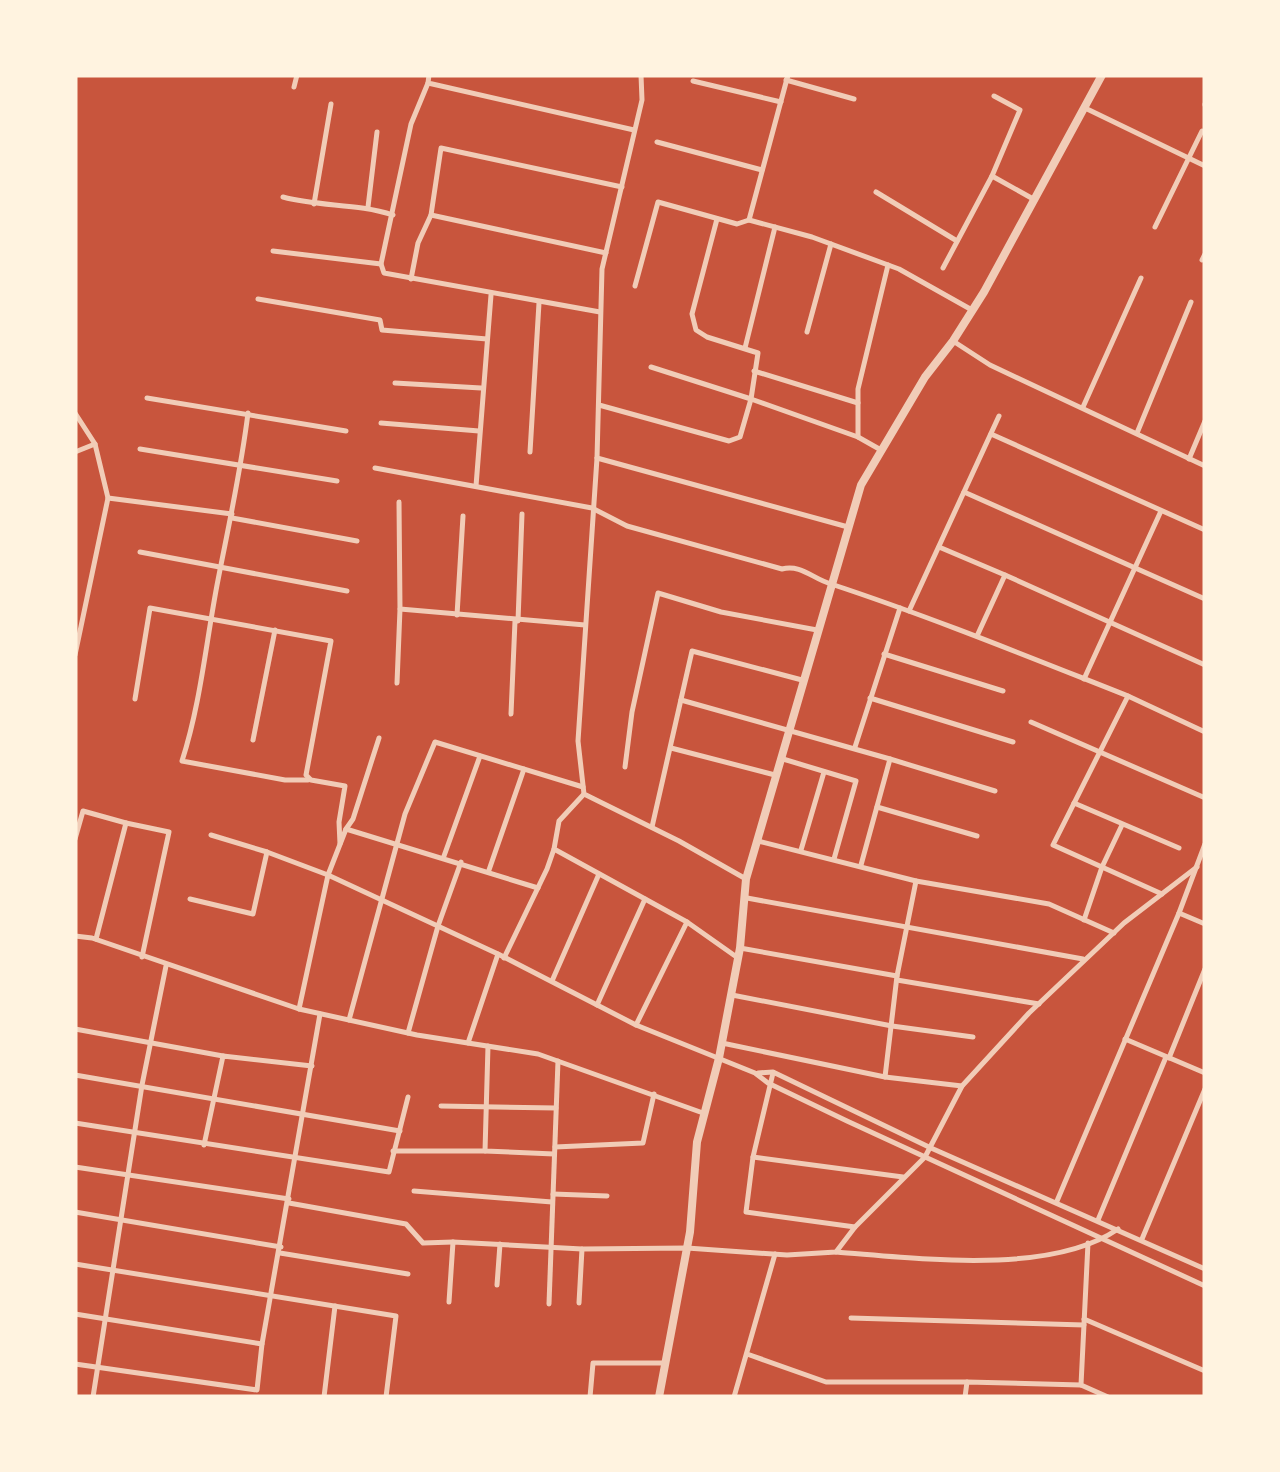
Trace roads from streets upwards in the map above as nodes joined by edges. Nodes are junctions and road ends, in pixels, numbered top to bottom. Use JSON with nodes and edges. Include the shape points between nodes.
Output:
{"nodes":[{"id":1,"x":297,"y":75,"type":"edge"},
{"id":2,"x":641,"y":75,"type":"edge"},
{"id":3,"x":1102,"y":75,"type":"edge"},
{"id":4,"x":787,"y":78,"type":"edge"},
{"id":5,"x":428,"y":79,"type":"edge"},
{"id":6,"x":693,"y":82,"type":"dead end"},
{"id":7,"x":294,"y":87,"type":"dead end"},
{"id":8,"x":994,"y":96,"type":"dead end"},
{"id":9,"x":854,"y":100,"type":"dead end"},
{"id":10,"x":780,"y":102,"type":"junction"},
{"id":11,"x":331,"y":104,"type":"dead end"},
{"id":12,"x":1085,"y":108,"type":"junction"},
{"id":13,"x":634,"y":130,"type":"junction"},
{"id":14,"x":1202,"y":130,"type":"dead end"},
{"id":15,"x":377,"y":132,"type":"dead end"},
{"id":16,"x":657,"y":142,"type":"dead end"},
{"id":17,"x":1188,"y":158,"type":"junction"},
{"id":18,"x":1205,"y":166,"type":"edge"},
{"id":19,"x":762,"y":170,"type":"junction"},
{"id":20,"x":992,"y":176,"type":"junction"},
{"id":21,"x":622,"y":187,"type":"junction"},
{"id":22,"x":876,"y":192,"type":"dead end"},
{"id":23,"x":283,"y":198,"type":"dead end"},
{"id":24,"x":1035,"y":200,"type":"junction"},
{"id":25,"x":314,"y":204,"type":"junction"},
{"id":26,"x":368,"y":207,"type":"junction"},
{"id":27,"x":393,"y":215,"type":"junction"},
{"id":28,"x":430,"y":215,"type":"junction"},
{"id":29,"x":717,"y":218,"type":"junction"},
{"id":30,"x":749,"y":220,"type":"junction"},
{"id":31,"x":775,"y":227,"type":"junction"},
{"id":32,"x":1154,"y":227,"type":"dead end"},
{"id":33,"x":957,"y":241,"type":"junction"},
{"id":34,"x":831,"y":244,"type":"junction"},
{"id":35,"x":273,"y":251,"type":"dead end"},
{"id":36,"x":606,"y":253,"type":"junction"},
{"id":37,"x":381,"y":264,"type":"junction"},
{"id":38,"x":888,"y":265,"type":"junction"},
{"id":39,"x":942,"y":268,"type":"dead end"},
{"id":40,"x":1142,"y":278,"type":"dead end"},
{"id":41,"x":412,"y":279,"type":"junction"},
{"id":42,"x":636,"y":286,"type":"dead end"},
{"id":43,"x":490,"y":294,"type":"junction"},
{"id":44,"x":258,"y":299,"type":"dead end"},
{"id":45,"x":1191,"y":302,"type":"dead end"},
{"id":46,"x":539,"y":303,"type":"junction"},
{"id":47,"x":972,"y":310,"type":"junction"},
{"id":48,"x":600,"y":312,"type":"junction"},
{"id":49,"x":807,"y":332,"type":"dead end"},
{"id":50,"x":487,"y":339,"type":"junction"},
{"id":51,"x":953,"y":341,"type":"junction"},
{"id":52,"x":745,"y":348,"type":"junction"},
{"id":53,"x":650,"y":368,"type":"dead end"},
{"id":54,"x":754,"y":371,"type":"junction"},
{"id":55,"x":395,"y":383,"type":"dead end"},
{"id":56,"x":481,"y":388,"type":"junction"},
{"id":57,"x":147,"y":398,"type":"dead end"},
{"id":58,"x":751,"y":399,"type":"junction"},
{"id":59,"x":858,"y":403,"type":"junction"},
{"id":60,"x":598,"y":405,"type":"junction"},
{"id":61,"x":1083,"y":408,"type":"junction"},
{"id":62,"x":75,"y":413,"type":"edge"},
{"id":63,"x":248,"y":414,"type":"junction"},
{"id":64,"x":999,"y":416,"type":"dead end"},
{"id":65,"x":1205,"y":420,"type":"edge"},
{"id":66,"x":381,"y":423,"type":"dead end"},
{"id":67,"x":479,"y":431,"type":"junction"},
{"id":68,"x":346,"y":432,"type":"dead end"},
{"id":69,"x":991,"y":434,"type":"junction"},
{"id":70,"x":1136,"y":434,"type":"junction"},
{"id":71,"x":858,"y":437,"type":"junction"},
{"id":72,"x":96,"y":444,"type":"junction"},
{"id":73,"x":140,"y":449,"type":"dead end"},
{"id":74,"x":881,"y":450,"type":"junction"},
{"id":75,"x":75,"y":452,"type":"edge"},
{"id":76,"x":530,"y":452,"type":"dead end"},
{"id":77,"x":597,"y":458,"type":"junction"},
{"id":78,"x":1189,"y":459,"type":"junction"},
{"id":79,"x":242,"y":464,"type":"junction"},
{"id":80,"x":1205,"y":466,"type":"edge"},
{"id":81,"x":375,"y":468,"type":"dead end"},
{"id":82,"x":337,"y":480,"type":"dead end"},
{"id":83,"x":476,"y":486,"type":"junction"},
{"id":84,"x":964,"y":492,"type":"junction"},
{"id":85,"x":108,"y":498,"type":"junction"},
{"id":86,"x":399,"y":502,"type":"dead end"},
{"id":87,"x":592,"y":508,"type":"junction"},
{"id":88,"x":1161,"y":511,"type":"junction"},
{"id":89,"x":522,"y":514,"type":"dead end"},
{"id":90,"x":232,"y":516,"type":"junction"},
{"id":91,"x":463,"y":516,"type":"dead end"},
{"id":92,"x":848,"y":527,"type":"junction"},
{"id":93,"x":1205,"y":530,"type":"edge"},
{"id":94,"x":357,"y":540,"type":"dead end"},
{"id":95,"x":938,"y":547,"type":"junction"},
{"id":96,"x":140,"y":552,"type":"dead end"},
{"id":97,"x":1134,"y":566,"type":"junction"},
{"id":98,"x":221,"y":567,"type":"junction"},
{"id":99,"x":1005,"y":575,"type":"junction"},
{"id":100,"x":830,"y":584,"type":"junction"},
{"id":101,"x":347,"y":591,"type":"dead end"},
{"id":102,"x":1205,"y":599,"type":"edge"},
{"id":103,"x":900,"y":608,"type":"junction"},
{"id":104,"x":400,"y":609,"type":"junction"},
{"id":105,"x":908,"y":611,"type":"junction"},
{"id":106,"x":457,"y":615,"type":"junction"},
{"id":107,"x":1109,"y":619,"type":"junction"},
{"id":108,"x":212,"y":620,"type":"junction"},
{"id":109,"x":516,"y":621,"type":"junction"},
{"id":110,"x":585,"y":625,"type":"junction"},
{"id":111,"x":276,"y":630,"type":"junction"},
{"id":112,"x":817,"y":630,"type":"junction"},
{"id":113,"x":976,"y":637,"type":"junction"},
{"id":114,"x":76,"y":644,"type":"edge"},
{"id":115,"x":884,"y":654,"type":"junction"},
{"id":116,"x":75,"y":655,"type":"edge"},
{"id":117,"x":1205,"y":664,"type":"edge"},
{"id":118,"x":1084,"y":678,"type":"junction"},
{"id":119,"x":802,"y":680,"type":"junction"},
{"id":120,"x":396,"y":683,"type":"dead end"},
{"id":121,"x":1003,"y":690,"type":"dead end"},
{"id":122,"x":1128,"y":696,"type":"junction"},
{"id":123,"x":870,"y":698,"type":"junction"},
{"id":124,"x":135,"y":699,"type":"dead end"},
{"id":125,"x":681,"y":700,"type":"junction"},
{"id":126,"x":512,"y":714,"type":"dead end"},
{"id":127,"x":1031,"y":722,"type":"dead end"},
{"id":128,"x":789,"y":728,"type":"junction"},
{"id":129,"x":1205,"y":732,"type":"edge"},
{"id":130,"x":379,"y":738,"type":"dead end"},
{"id":131,"x":253,"y":740,"type":"dead end"},
{"id":132,"x":1013,"y":742,"type":"dead end"},
{"id":133,"x":670,"y":748,"type":"junction"},
{"id":134,"x":854,"y":748,"type":"junction"},
{"id":135,"x":1100,"y":751,"type":"junction"},
{"id":136,"x":480,"y":756,"type":"junction"},
{"id":137,"x":780,"y":758,"type":"junction"},
{"id":138,"x":890,"y":758,"type":"junction"},
{"id":139,"x":624,"y":767,"type":"dead end"},
{"id":140,"x":524,"y":769,"type":"junction"},
{"id":141,"x":824,"y":772,"type":"junction"},
{"id":142,"x":775,"y":775,"type":"junction"},
{"id":143,"x":311,"y":780,"type":"junction"},
{"id":144,"x":583,"y":790,"type":"junction"},
{"id":145,"x":995,"y":790,"type":"dead end"},
{"id":146,"x":1203,"y":797,"type":"edge"},
{"id":147,"x":1074,"y":802,"type":"junction"},
{"id":148,"x":877,"y":807,"type":"junction"},
{"id":149,"x":79,"y":810,"type":"edge"},
{"id":150,"x":126,"y":823,"type":"junction"},
{"id":151,"x":1122,"y":825,"type":"junction"},
{"id":152,"x":652,"y":827,"type":"junction"},
{"id":153,"x":346,"y":829,"type":"junction"},
{"id":154,"x":210,"y":835,"type":"dead end"},
{"id":155,"x":976,"y":836,"type":"dead end"},
{"id":156,"x":75,"y":839,"type":"edge"},
{"id":157,"x":756,"y":840,"type":"junction"},
{"id":158,"x":397,"y":842,"type":"junction"},
{"id":159,"x":340,"y":844,"type":"junction"},
{"id":160,"x":1205,"y":844,"type":"edge"},
{"id":161,"x":1179,"y":848,"type":"dead end"},
{"id":162,"x":554,"y":849,"type":"junction"},
{"id":163,"x":801,"y":851,"type":"junction"},
{"id":164,"x":268,"y":852,"type":"junction"},
{"id":165,"x":444,"y":856,"type":"junction"},
{"id":166,"x":834,"y":859,"type":"junction"},
{"id":167,"x":461,"y":862,"type":"junction"},
{"id":168,"x":862,"y":865,"type":"junction"},
{"id":169,"x":1196,"y":866,"type":"junction"},
{"id":170,"x":1102,"y":867,"type":"junction"},
{"id":171,"x":489,"y":870,"type":"junction"},
{"id":172,"x":600,"y":874,"type":"junction"},
{"id":173,"x":328,"y":875,"type":"junction"},
{"id":174,"x":746,"y":878,"type":"junction"},
{"id":175,"x":916,"y":881,"type":"junction"},
{"id":176,"x":538,"y":888,"type":"junction"},
{"id":177,"x":1162,"y":894,"type":"junction"},
{"id":178,"x":747,"y":898,"type":"junction"},
{"id":179,"x":190,"y":899,"type":"dead end"},
{"id":180,"x":380,"y":899,"type":"junction"},
{"id":181,"x":646,"y":899,"type":"junction"},
{"id":182,"x":1179,"y":913,"type":"junction"},
{"id":183,"x":1084,"y":920,"type":"junction"},
{"id":184,"x":687,"y":922,"type":"junction"},
{"id":185,"x":1205,"y":924,"type":"edge"},
{"id":186,"x":438,"y":926,"type":"junction"},
{"id":187,"x":906,"y":929,"type":"junction"},
{"id":188,"x":1114,"y":933,"type":"junction"},
{"id":189,"x":75,"y":936,"type":"edge"},
{"id":190,"x":96,"y":940,"type":"junction"},
{"id":191,"x":739,"y":953,"type":"junction"},
{"id":192,"x":142,"y":956,"type":"junction"},
{"id":193,"x":501,"y":956,"type":"junction"},
{"id":194,"x":1086,"y":960,"type":"junction"},
{"id":195,"x":166,"y":966,"type":"junction"},
{"id":196,"x":1205,"y":969,"type":"edge"},
{"id":197,"x":897,"y":978,"type":"junction"},
{"id":198,"x":552,"y":982,"type":"junction"},
{"id":199,"x":730,"y":994,"type":"junction"},
{"id":200,"x":1039,"y":1004,"type":"junction"},
{"id":201,"x":597,"y":1005,"type":"junction"},
{"id":202,"x":299,"y":1009,"type":"junction"},
{"id":203,"x":320,"y":1014,"type":"junction"},
{"id":204,"x":349,"y":1020,"type":"junction"},
{"id":205,"x":636,"y":1025,"type":"junction"},
{"id":206,"x":892,"y":1026,"type":"junction"},
{"id":207,"x":75,"y":1029,"type":"edge"},
{"id":208,"x":408,"y":1033,"type":"junction"},
{"id":209,"x":973,"y":1037,"type":"dead end"},
{"id":210,"x":1125,"y":1039,"type":"junction"},
{"id":211,"x":150,"y":1043,"type":"junction"},
{"id":212,"x":468,"y":1043,"type":"junction"},
{"id":213,"x":722,"y":1043,"type":"junction"},
{"id":214,"x":488,"y":1046,"type":"junction"},
{"id":215,"x":223,"y":1056,"type":"junction"},
{"id":216,"x":719,"y":1058,"type":"junction"},
{"id":217,"x":1168,"y":1058,"type":"junction"},
{"id":218,"x":558,"y":1060,"type":"junction"},
{"id":219,"x":312,"y":1066,"type":"junction"},
{"id":220,"x":773,"y":1072,"type":"junction"},
{"id":221,"x":755,"y":1073,"type":"junction"},
{"id":222,"x":1205,"y":1073,"type":"edge"},
{"id":223,"x":75,"y":1075,"type":"edge"},
{"id":224,"x":884,"y":1077,"type":"junction"},
{"id":225,"x":768,"y":1084,"type":"junction"},
{"id":226,"x":142,"y":1085,"type":"junction"},
{"id":227,"x":962,"y":1086,"type":"junction"},
{"id":228,"x":1205,"y":1090,"type":"edge"},
{"id":229,"x":654,"y":1094,"type":"junction"},
{"id":230,"x":408,"y":1096,"type":"dead end"},
{"id":231,"x":216,"y":1098,"type":"junction"},
{"id":232,"x":442,"y":1106,"type":"dead end"},
{"id":233,"x":486,"y":1107,"type":"junction"},
{"id":234,"x":556,"y":1108,"type":"junction"},
{"id":235,"x":305,"y":1112,"type":"junction"},
{"id":236,"x":703,"y":1112,"type":"junction"},
{"id":237,"x":75,"y":1123,"type":"edge"},
{"id":238,"x":400,"y":1131,"type":"junction"},
{"id":239,"x":134,"y":1132,"type":"junction"},
{"id":240,"x":204,"y":1145,"type":"junction"},
{"id":241,"x":931,"y":1148,"type":"junction"},
{"id":242,"x":393,"y":1151,"type":"junction"},
{"id":243,"x":485,"y":1151,"type":"junction"},
{"id":244,"x":554,"y":1151,"type":"junction"},
{"id":245,"x":297,"y":1156,"type":"junction"},
{"id":246,"x":753,"y":1157,"type":"junction"},
{"id":247,"x":925,"y":1157,"type":"junction"},
{"id":248,"x":75,"y":1166,"type":"edge"},
{"id":249,"x":128,"y":1174,"type":"junction"},
{"id":250,"x":903,"y":1177,"type":"junction"},
{"id":251,"x":414,"y":1191,"type":"dead end"},
{"id":252,"x":607,"y":1196,"type":"dead end"},
{"id":253,"x":553,"y":1198,"type":"junction"},
{"id":254,"x":289,"y":1201,"type":"junction"},
{"id":255,"x":1056,"y":1201,"type":"junction"},
{"id":256,"x":75,"y":1212,"type":"edge"},
{"id":257,"x":120,"y":1220,"type":"junction"},
{"id":258,"x":1098,"y":1220,"type":"junction"},
{"id":259,"x":855,"y":1227,"type":"junction"},
{"id":260,"x":1118,"y":1229,"type":"junction"},
{"id":261,"x":1104,"y":1238,"type":"junction"},
{"id":262,"x":1142,"y":1240,"type":"junction"},
{"id":263,"x":453,"y":1242,"type":"junction"},
{"id":264,"x":1088,"y":1243,"type":"junction"},
{"id":265,"x":500,"y":1244,"type":"junction"},
{"id":266,"x":551,"y":1246,"type":"junction"},
{"id":267,"x":687,"y":1248,"type":"junction"},
{"id":268,"x":582,"y":1249,"type":"junction"},
{"id":269,"x":280,"y":1250,"type":"junction"},
{"id":270,"x":836,"y":1252,"type":"junction"},
{"id":271,"x":775,"y":1254,"type":"junction"},
{"id":272,"x":75,"y":1264,"type":"edge"},
{"id":273,"x":1205,"y":1269,"type":"edge"},
{"id":274,"x":111,"y":1270,"type":"junction"},
{"id":275,"x":408,"y":1274,"type":"dead end"},
{"id":276,"x":498,"y":1285,"type":"dead end"},
{"id":277,"x":1205,"y":1286,"type":"edge"},
{"id":278,"x":272,"y":1295,"type":"junction"},
{"id":279,"x":449,"y":1302,"type":"dead end"},
{"id":280,"x":580,"y":1302,"type":"dead end"},
{"id":281,"x":549,"y":1304,"type":"dead end"},
{"id":282,"x":335,"y":1306,"type":"junction"},
{"id":283,"x":75,"y":1314,"type":"edge"},
{"id":284,"x":851,"y":1318,"type":"dead end"},
{"id":285,"x":106,"y":1320,"type":"junction"},
{"id":286,"x":1084,"y":1322,"type":"junction"},
{"id":287,"x":262,"y":1344,"type":"junction"},
{"id":288,"x":746,"y":1354,"type":"junction"},
{"id":289,"x":75,"y":1364,"type":"edge"},
{"id":290,"x":666,"y":1364,"type":"junction"},
{"id":291,"x":98,"y":1367,"type":"junction"},
{"id":292,"x":1205,"y":1371,"type":"edge"},
{"id":293,"x":967,"y":1382,"type":"junction"},
{"id":294,"x":1081,"y":1385,"type":"junction"},
{"id":295,"x":256,"y":1393,"type":"edge"},
{"id":296,"x":92,"y":1397,"type":"edge"},
{"id":297,"x":324,"y":1397,"type":"edge"},
{"id":298,"x":386,"y":1397,"type":"edge"},
{"id":299,"x":590,"y":1397,"type":"edge"},
{"id":300,"x":659,"y":1397,"type":"edge"},
{"id":301,"x":734,"y":1397,"type":"edge"},
{"id":302,"x":965,"y":1397,"type":"edge"},
{"id":303,"x":1108,"y":1397,"type":"edge"}],
"edges":[{"from":1,"to":7,"type":"street"},
{"from":2,"to":13,"type":"street"},
{"from":3,"to":12,"type":"street"},
{"from":4,"to":9,"type":"street"},
{"from":4,"to":10,"type":"street"},
{"from":5,"to":13,"type":"street"},
{"from":5,"to":27,"type":"street","via":[[411,124]]},
{"from":6,"to":10,"type":"street"},
{"from":8,"to":20,"type":"street","via":[[1020,110]]},
{"from":10,"to":19,"type":"street"},
{"from":11,"to":25,"type":"street"},
{"from":12,"to":17,"type":"street"},
{"from":12,"to":24,"type":"street"},
{"from":13,"to":21,"type":"street"},
{"from":14,"to":17,"type":"street"},
{"from":15,"to":26,"type":"street"},
{"from":16,"to":19,"type":"street"},
{"from":17,"to":18,"type":"street"},
{"from":17,"to":32,"type":"street"},
{"from":19,"to":30,"type":"street"},
{"from":20,"to":24,"type":"street"},
{"from":20,"to":33,"type":"street"},
{"from":21,"to":28,"type":"street","via":[[441,148]]},
{"from":21,"to":36,"type":"street"},
{"from":22,"to":33,"type":"street"},
{"from":23,"to":25,"type":"street"},
{"from":24,"to":47,"type":"street"},
{"from":25,"to":26,"type":"street"},
{"from":26,"to":27,"type":"street"},
{"from":27,"to":37,"type":"street"},
{"from":28,"to":36,"type":"street"},
{"from":28,"to":41,"type":"street"},
{"from":29,"to":30,"type":"street"},
{"from":29,"to":42,"type":"street","via":[[658,202]]},
{"from":29,"to":52,"type":"street","via":[[693,324],[707,337]]},
{"from":30,"to":31,"type":"street"},
{"from":31,"to":34,"type":"street"},
{"from":31,"to":52,"type":"street"},
{"from":33,"to":39,"type":"street"},
{"from":34,"to":38,"type":"street"},
{"from":34,"to":49,"type":"street"},
{"from":35,"to":37,"type":"street"},
{"from":36,"to":48,"type":"street"},
{"from":37,"to":41,"type":"street","via":[[384,274]]},
{"from":38,"to":47,"type":"street"},
{"from":38,"to":59,"type":"street"},
{"from":40,"to":61,"type":"street"},
{"from":41,"to":43,"type":"street"},
{"from":43,"to":46,"type":"street"},
{"from":43,"to":50,"type":"street"},
{"from":44,"to":50,"type":"street","via":[[380,320],[382,330]]},
{"from":45,"to":70,"type":"street"},
{"from":46,"to":48,"type":"street"},
{"from":46,"to":76,"type":"street"},
{"from":47,"to":51,"type":"street"},
{"from":48,"to":60,"type":"street"},
{"from":50,"to":56,"type":"street"},
{"from":51,"to":61,"type":"street","via":[[990,366]]},
{"from":51,"to":74,"type":"street"},
{"from":52,"to":54,"type":"street","via":[[758,353]]},
{"from":53,"to":58,"type":"street"},
{"from":54,"to":58,"type":"street"},
{"from":54,"to":59,"type":"street"},
{"from":55,"to":56,"type":"street"},
{"from":56,"to":67,"type":"street"},
{"from":57,"to":63,"type":"street"},
{"from":58,"to":60,"type":"street","via":[[734,441]]},
{"from":58,"to":71,"type":"street"},
{"from":59,"to":71,"type":"street"},
{"from":60,"to":77,"type":"street"},
{"from":61,"to":70,"type":"street"},
{"from":62,"to":72,"type":"street"},
{"from":63,"to":68,"type":"street"},
{"from":63,"to":79,"type":"street"},
{"from":64,"to":69,"type":"street"},
{"from":65,"to":78,"type":"street"},
{"from":66,"to":67,"type":"street"},
{"from":67,"to":83,"type":"street"},
{"from":69,"to":84,"type":"street"},
{"from":69,"to":88,"type":"street"},
{"from":70,"to":78,"type":"street"},
{"from":71,"to":74,"type":"street"},
{"from":72,"to":75,"type":"street"},
{"from":72,"to":85,"type":"street"},
{"from":73,"to":79,"type":"street"},
{"from":74,"to":92,"type":"street"},
{"from":77,"to":87,"type":"street"},
{"from":77,"to":92,"type":"street"},
{"from":78,"to":80,"type":"street"},
{"from":79,"to":82,"type":"street"},
{"from":79,"to":90,"type":"street"},
{"from":81,"to":83,"type":"street"},
{"from":83,"to":87,"type":"street"},
{"from":84,"to":95,"type":"street"},
{"from":84,"to":97,"type":"street"},
{"from":85,"to":90,"type":"street"},
{"from":85,"to":114,"type":"street"},
{"from":86,"to":104,"type":"street"},
{"from":87,"to":100,"type":"street","via":[[644,530],[782,569],[793,566]]},
{"from":87,"to":110,"type":"street"},
{"from":88,"to":93,"type":"street"},
{"from":88,"to":97,"type":"street"},
{"from":89,"to":109,"type":"street"},
{"from":90,"to":94,"type":"street"},
{"from":90,"to":98,"type":"street"},
{"from":91,"to":106,"type":"street"},
{"from":92,"to":100,"type":"street"},
{"from":95,"to":99,"type":"street"},
{"from":95,"to":105,"type":"street"},
{"from":96,"to":98,"type":"street"},
{"from":97,"to":102,"type":"street"},
{"from":97,"to":107,"type":"street"},
{"from":98,"to":101,"type":"street"},
{"from":98,"to":108,"type":"street"},
{"from":99,"to":107,"type":"street"},
{"from":99,"to":113,"type":"street"},
{"from":100,"to":103,"type":"street"},
{"from":100,"to":112,"type":"street"},
{"from":103,"to":105,"type":"street"},
{"from":103,"to":115,"type":"street"},
{"from":104,"to":106,"type":"street"},
{"from":104,"to":120,"type":"street"},
{"from":105,"to":113,"type":"street"},
{"from":106,"to":109,"type":"street"},
{"from":107,"to":117,"type":"street"},
{"from":107,"to":118,"type":"street"},
{"from":108,"to":111,"type":"street"},
{"from":108,"to":124,"type":"street","via":[[150,608]]},
{"from":108,"to":143,"type":"street","via":[[182,761]]},
{"from":109,"to":110,"type":"street"},
{"from":109,"to":126,"type":"street"},
{"from":110,"to":144,"type":"street","via":[[578,740]]},
{"from":111,"to":131,"type":"street"},
{"from":111,"to":143,"type":"street","via":[[331,641],[306,775]]},
{"from":112,"to":119,"type":"street"},
{"from":112,"to":139,"type":"street","via":[[658,594]]},
{"from":113,"to":118,"type":"street"},
{"from":114,"to":116,"type":"street"},
{"from":115,"to":121,"type":"street"},
{"from":115,"to":123,"type":"street"},
{"from":118,"to":122,"type":"street"},
{"from":119,"to":125,"type":"street","via":[[692,651]]},
{"from":119,"to":128,"type":"street"},
{"from":122,"to":129,"type":"street"},
{"from":122,"to":135,"type":"street"},
{"from":123,"to":132,"type":"street"},
{"from":123,"to":134,"type":"street"},
{"from":125,"to":128,"type":"street"},
{"from":125,"to":133,"type":"street"},
{"from":127,"to":135,"type":"street"},
{"from":128,"to":134,"type":"street"},
{"from":128,"to":137,"type":"street"},
{"from":130,"to":153,"type":"street"},
{"from":133,"to":142,"type":"street"},
{"from":133,"to":152,"type":"street"},
{"from":134,"to":138,"type":"street"},
{"from":135,"to":146,"type":"street"},
{"from":135,"to":147,"type":"street"},
{"from":136,"to":140,"type":"street"},
{"from":136,"to":158,"type":"street","via":[[435,742]]},
{"from":136,"to":165,"type":"street"},
{"from":137,"to":141,"type":"street"},
{"from":137,"to":142,"type":"street"},
{"from":138,"to":145,"type":"street"},
{"from":138,"to":148,"type":"street"},
{"from":140,"to":144,"type":"street"},
{"from":140,"to":171,"type":"street"},
{"from":141,"to":163,"type":"street"},
{"from":141,"to":166,"type":"street","via":[[856,781]]},
{"from":142,"to":157,"type":"street"},
{"from":143,"to":159,"type":"street","via":[[345,786]]},
{"from":144,"to":152,"type":"street"},
{"from":144,"to":162,"type":"street","via":[[559,822]]},
{"from":147,"to":151,"type":"street"},
{"from":147,"to":170,"type":"street","via":[[1053,845]]},
{"from":148,"to":155,"type":"street"},
{"from":148,"to":168,"type":"street"},
{"from":149,"to":150,"type":"street"},
{"from":149,"to":156,"type":"street"},
{"from":150,"to":190,"type":"street"},
{"from":150,"to":192,"type":"street","via":[[169,832]]},
{"from":151,"to":161,"type":"street"},
{"from":151,"to":170,"type":"street"},
{"from":152,"to":174,"type":"street"},
{"from":153,"to":158,"type":"street"},
{"from":153,"to":159,"type":"street"},
{"from":154,"to":164,"type":"street"},
{"from":157,"to":163,"type":"street"},
{"from":157,"to":174,"type":"street"},
{"from":158,"to":165,"type":"street"},
{"from":158,"to":180,"type":"street"},
{"from":159,"to":173,"type":"street"},
{"from":160,"to":169,"type":"street"},
{"from":162,"to":172,"type":"street"},
{"from":162,"to":176,"type":"street"},
{"from":163,"to":166,"type":"street"},
{"from":164,"to":173,"type":"street"},
{"from":164,"to":179,"type":"street","via":[[253,914]]},
{"from":165,"to":167,"type":"street"},
{"from":166,"to":168,"type":"street"},
{"from":167,"to":171,"type":"street"},
{"from":167,"to":186,"type":"street"},
{"from":168,"to":175,"type":"street"},
{"from":169,"to":177,"type":"street"},
{"from":169,"to":182,"type":"street"},
{"from":170,"to":177,"type":"street"},
{"from":170,"to":183,"type":"street"},
{"from":171,"to":176,"type":"street"},
{"from":172,"to":181,"type":"street"},
{"from":172,"to":198,"type":"street"},
{"from":173,"to":180,"type":"street"},
{"from":173,"to":202,"type":"street"},
{"from":174,"to":178,"type":"street"},
{"from":175,"to":183,"type":"street","via":[[1049,904]]},
{"from":175,"to":187,"type":"street"},
{"from":176,"to":193,"type":"street"},
{"from":177,"to":188,"type":"street"},
{"from":178,"to":187,"type":"street"},
{"from":178,"to":191,"type":"street"},
{"from":180,"to":186,"type":"street"},
{"from":180,"to":204,"type":"street"},
{"from":181,"to":184,"type":"street"},
{"from":181,"to":201,"type":"street"},
{"from":182,"to":185,"type":"street"},
{"from":182,"to":210,"type":"street"},
{"from":183,"to":188,"type":"street"},
{"from":184,"to":191,"type":"street"},
{"from":184,"to":205,"type":"street"},
{"from":186,"to":193,"type":"street"},
{"from":186,"to":208,"type":"street"},
{"from":187,"to":194,"type":"street"},
{"from":187,"to":197,"type":"street"},
{"from":188,"to":194,"type":"street"},
{"from":189,"to":190,"type":"street"},
{"from":190,"to":192,"type":"street"},
{"from":191,"to":197,"type":"street"},
{"from":191,"to":199,"type":"street"},
{"from":192,"to":195,"type":"street"},
{"from":193,"to":198,"type":"street"},
{"from":193,"to":212,"type":"street"},
{"from":194,"to":200,"type":"street"},
{"from":195,"to":202,"type":"street"},
{"from":195,"to":211,"type":"street"},
{"from":196,"to":217,"type":"street"},
{"from":197,"to":200,"type":"street"},
{"from":197,"to":206,"type":"street"},
{"from":198,"to":201,"type":"street"},
{"from":199,"to":206,"type":"street"},
{"from":199,"to":213,"type":"street"},
{"from":200,"to":227,"type":"street"},
{"from":201,"to":205,"type":"street"},
{"from":202,"to":203,"type":"street"},
{"from":203,"to":204,"type":"street"},
{"from":203,"to":219,"type":"street"},
{"from":204,"to":208,"type":"street"},
{"from":205,"to":216,"type":"street"},
{"from":206,"to":209,"type":"street"},
{"from":206,"to":224,"type":"street"},
{"from":207,"to":211,"type":"street"},
{"from":208,"to":212,"type":"street"},
{"from":210,"to":217,"type":"street"},
{"from":210,"to":255,"type":"street"},
{"from":211,"to":215,"type":"street"},
{"from":211,"to":226,"type":"street"},
{"from":212,"to":214,"type":"street"},
{"from":213,"to":216,"type":"street"},
{"from":213,"to":224,"type":"street"},
{"from":214,"to":218,"type":"street"},
{"from":214,"to":233,"type":"street"},
{"from":215,"to":219,"type":"street"},
{"from":215,"to":231,"type":"street"},
{"from":216,"to":221,"type":"street"},
{"from":216,"to":236,"type":"street"},
{"from":217,"to":222,"type":"street"},
{"from":217,"to":258,"type":"street"},
{"from":218,"to":229,"type":"street"},
{"from":218,"to":234,"type":"street"},
{"from":219,"to":235,"type":"street"},
{"from":220,"to":221,"type":"street"},
{"from":220,"to":225,"type":"street"},
{"from":220,"to":241,"type":"street"},
{"from":221,"to":225,"type":"street"},
{"from":223,"to":226,"type":"street"},
{"from":224,"to":227,"type":"street"},
{"from":225,"to":246,"type":"street"},
{"from":225,"to":247,"type":"street"},
{"from":226,"to":231,"type":"street"},
{"from":226,"to":239,"type":"street"},
{"from":227,"to":241,"type":"street"},
{"from":228,"to":262,"type":"street"},
{"from":229,"to":236,"type":"street"},
{"from":229,"to":244,"type":"street","via":[[643,1143]]},
{"from":230,"to":238,"type":"street"},
{"from":231,"to":235,"type":"street"},
{"from":231,"to":240,"type":"street"},
{"from":232,"to":233,"type":"street"},
{"from":233,"to":234,"type":"street"},
{"from":233,"to":243,"type":"street"},
{"from":234,"to":244,"type":"street"},
{"from":235,"to":238,"type":"street"},
{"from":235,"to":245,"type":"street"},
{"from":236,"to":267,"type":"street"},
{"from":237,"to":239,"type":"street"},
{"from":238,"to":242,"type":"street"},
{"from":239,"to":240,"type":"street"},
{"from":239,"to":249,"type":"street"},
{"from":240,"to":245,"type":"street"},
{"from":241,"to":247,"type":"street"},
{"from":241,"to":255,"type":"street"},
{"from":242,"to":243,"type":"street"},
{"from":242,"to":245,"type":"street","via":[[388,1172]]},
{"from":243,"to":244,"type":"street"},
{"from":244,"to":253,"type":"street"},
{"from":245,"to":254,"type":"street"},
{"from":246,"to":250,"type":"street"},
{"from":246,"to":259,"type":"street","via":[[746,1212]]},
{"from":247,"to":250,"type":"street"},
{"from":247,"to":261,"type":"street"},
{"from":248,"to":249,"type":"street"},
{"from":249,"to":254,"type":"street"},
{"from":249,"to":257,"type":"street"},
{"from":250,"to":259,"type":"street"},
{"from":251,"to":253,"type":"street"},
{"from":252,"to":253,"type":"street"},
{"from":253,"to":266,"type":"street"},
{"from":254,"to":263,"type":"street","via":[[406,1224],[423,1243]]},
{"from":254,"to":269,"type":"street"},
{"from":255,"to":258,"type":"street"},
{"from":256,"to":257,"type":"street"},
{"from":257,"to":269,"type":"street"},
{"from":257,"to":274,"type":"street"},
{"from":258,"to":260,"type":"street"},
{"from":259,"to":270,"type":"street"},
{"from":260,"to":261,"type":"street"},
{"from":260,"to":262,"type":"street"},
{"from":261,"to":264,"type":"street"},
{"from":261,"to":277,"type":"street"},
{"from":262,"to":273,"type":"street"},
{"from":263,"to":265,"type":"street"},
{"from":263,"to":279,"type":"street"},
{"from":264,"to":270,"type":"street","via":[[989,1260]]},
{"from":264,"to":286,"type":"street"},
{"from":265,"to":266,"type":"street"},
{"from":265,"to":276,"type":"street"},
{"from":266,"to":268,"type":"street"},
{"from":266,"to":281,"type":"street"},
{"from":267,"to":268,"type":"street"},
{"from":267,"to":271,"type":"street"},
{"from":267,"to":290,"type":"street"},
{"from":268,"to":280,"type":"street"},
{"from":269,"to":275,"type":"street"},
{"from":269,"to":278,"type":"street"},
{"from":270,"to":271,"type":"street"},
{"from":271,"to":288,"type":"street"},
{"from":272,"to":274,"type":"street"},
{"from":274,"to":278,"type":"street"},
{"from":274,"to":285,"type":"street"},
{"from":278,"to":282,"type":"street"},
{"from":278,"to":287,"type":"street"},
{"from":282,"to":297,"type":"street"},
{"from":282,"to":298,"type":"street","via":[[396,1316]]},
{"from":283,"to":285,"type":"street"},
{"from":284,"to":286,"type":"street"},
{"from":285,"to":287,"type":"street"},
{"from":285,"to":291,"type":"street"},
{"from":286,"to":292,"type":"street"},
{"from":286,"to":294,"type":"street"},
{"from":287,"to":295,"type":"street"},
{"from":288,"to":293,"type":"street","via":[[826,1382]]},
{"from":288,"to":301,"type":"street"},
{"from":289,"to":291,"type":"street"},
{"from":290,"to":299,"type":"street","via":[[592,1362]]},
{"from":290,"to":300,"type":"street"},
{"from":291,"to":295,"type":"street"},
{"from":291,"to":296,"type":"street"},
{"from":293,"to":294,"type":"street"},
{"from":293,"to":302,"type":"street"},
{"from":294,"to":303,"type":"street"}]}
